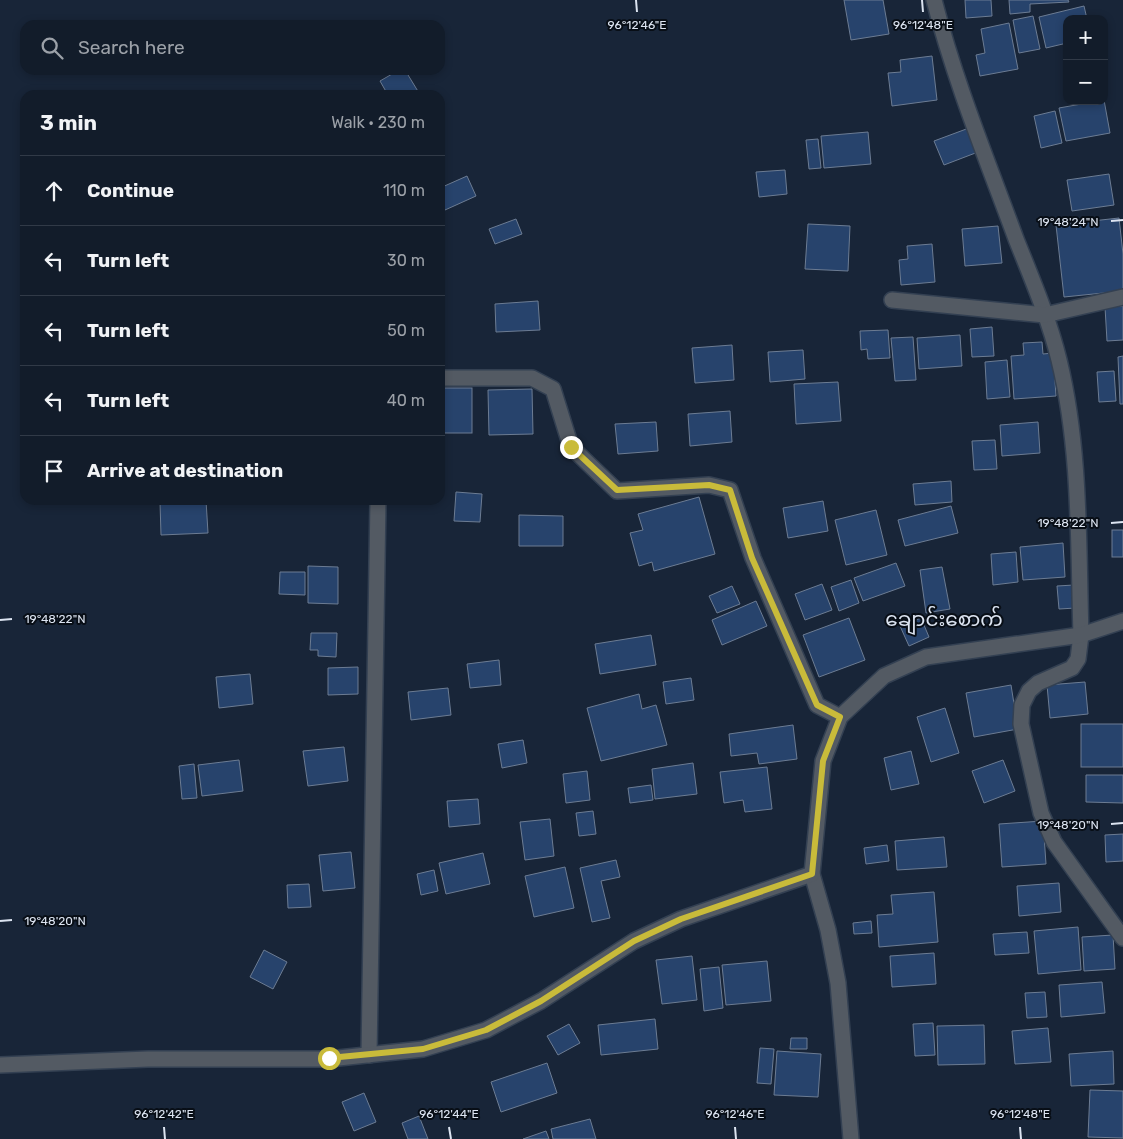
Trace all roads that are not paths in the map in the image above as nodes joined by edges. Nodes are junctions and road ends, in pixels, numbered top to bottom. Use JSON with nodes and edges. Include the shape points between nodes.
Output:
{"nodes":[{"id":1,"x":934,"y":0,"type":"edge"},
{"id":2,"x":1123,"y":297,"type":"edge"},
{"id":3,"x":892,"y":300,"type":"dead end"},
{"id":4,"x":1045,"y":315,"type":"junction"},
{"id":5,"x":445,"y":378,"type":"edge"},
{"id":6,"x":378,"y":505,"type":"edge"},
{"id":7,"x":1123,"y":621,"type":"edge"},
{"id":8,"x":1081,"y":635,"type":"junction"},
{"id":9,"x":840,"y":717,"type":"junction"},
{"id":10,"x":812,"y":874,"type":"junction"},
{"id":11,"x":1123,"y":938,"type":"edge"},
{"id":12,"x":369,"y":1055,"type":"junction"},
{"id":13,"x":0,"y":1065,"type":"edge"},
{"id":14,"x":851,"y":1139,"type":"edge"}],
"edges":[{"from":1,"to":4,"type":"street","via":[[973,125]]},
{"from":2,"to":4,"type":"street"},
{"from":3,"to":4,"type":"street"},
{"from":4,"to":8,"type":"street","via":[[1059,361],[1075,449]]},
{"from":5,"to":9,"type":"street","via":[[532,378],[553,389],[571,447],[617,490],[709,485],[730,490],[752,558],[817,705]]},
{"from":6,"to":12,"type":"street"},
{"from":7,"to":8,"type":"street"},
{"from":8,"to":9,"type":"street","via":[[926,657],[884,676]]},
{"from":8,"to":11,"type":"street","via":[[1078,659],[1072,668],[1038,683],[1029,691],[1022,705],[1021,724],[1041,813],[1054,842]]},
{"from":9,"to":10,"type":"street","via":[[823,761]]},
{"from":10,"to":12,"type":"street","via":[[681,919],[634,941],[541,1001],[486,1030],[423,1049]]},
{"from":10,"to":14,"type":"street","via":[[838,982]]},
{"from":12,"to":13,"type":"street"}]}
